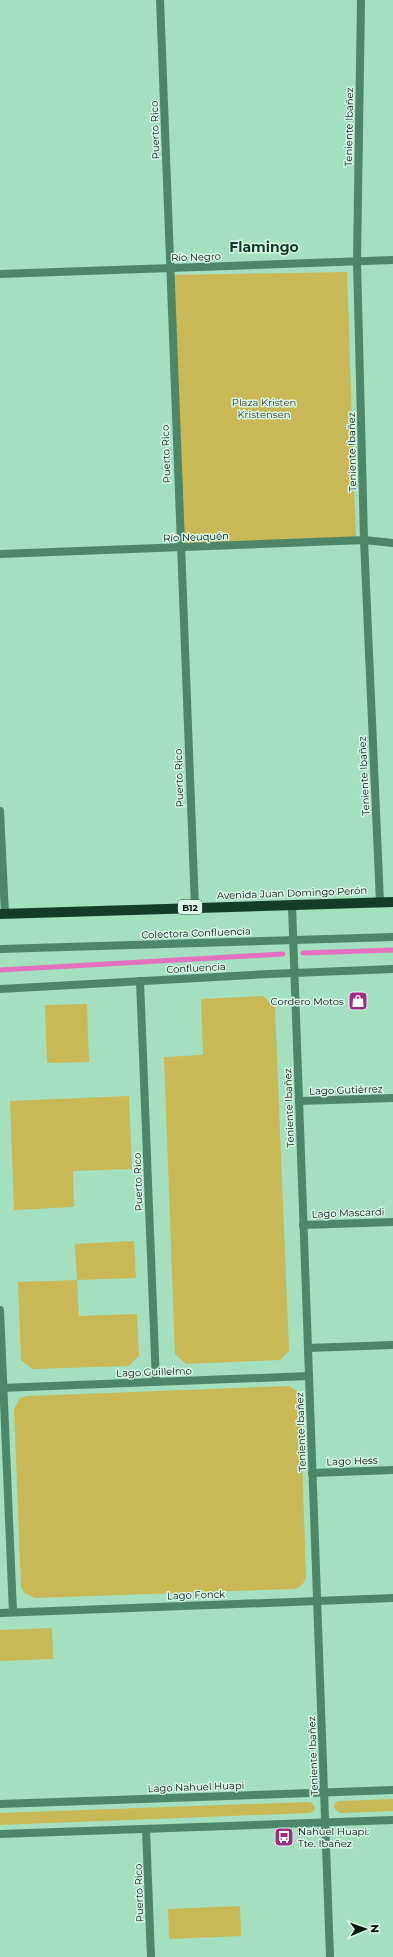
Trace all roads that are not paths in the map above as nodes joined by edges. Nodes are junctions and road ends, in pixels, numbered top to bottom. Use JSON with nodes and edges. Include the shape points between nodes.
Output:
{"nodes":[{"id":1,"x":160,"y":0,"type":"edge"},
{"id":2,"x":361,"y":0,"type":"edge"},
{"id":3,"x":393,"y":260,"type":"edge"},
{"id":4,"x":357,"y":261,"type":"junction"},
{"id":5,"x":170,"y":268,"type":"junction"},
{"id":6,"x":0,"y":274,"type":"edge"},
{"id":7,"x":364,"y":540,"type":"junction"},
{"id":8,"x":393,"y":543,"type":"edge"},
{"id":9,"x":180,"y":547,"type":"junction"},
{"id":10,"x":0,"y":554,"type":"edge"},
{"id":11,"x":0,"y":810,"type":"edge"},
{"id":12,"x":380,"y":902,"type":"junction"},
{"id":13,"x":393,"y":902,"type":"edge"},
{"id":14,"x":292,"y":906,"type":"junction"},
{"id":15,"x":195,"y":907,"type":"junction"},
{"id":16,"x":2,"y":914,"type":"edge"},
{"id":17,"x":393,"y":937,"type":"edge"},
{"id":18,"x":293,"y":940,"type":"junction"},
{"id":19,"x":0,"y":949,"type":"edge"},
{"id":20,"x":393,"y":969,"type":"edge"},
{"id":21,"x":294,"y":973,"type":"junction"},
{"id":22,"x":140,"y":981,"type":"junction"},
{"id":23,"x":0,"y":989,"type":"edge"},
{"id":24,"x":393,"y":1098,"type":"edge"},
{"id":25,"x":299,"y":1101,"type":"junction"},
{"id":26,"x":393,"y":1222,"type":"edge"},
{"id":27,"x":303,"y":1225,"type":"junction"},
{"id":28,"x":0,"y":1310,"type":"edge"},
{"id":29,"x":393,"y":1345,"type":"edge"},
{"id":30,"x":308,"y":1348,"type":"junction"},
{"id":31,"x":309,"y":1376,"type":"junction"},
{"id":32,"x":156,"y":1382,"type":"junction"},
{"id":33,"x":2,"y":1388,"type":"edge"},
{"id":34,"x":393,"y":1470,"type":"edge"},
{"id":35,"x":312,"y":1473,"type":"junction"},
{"id":36,"x":393,"y":1598,"type":"edge"},
{"id":37,"x":317,"y":1601,"type":"junction"},
{"id":38,"x":13,"y":1612,"type":"junction"},
{"id":39,"x":0,"y":1613,"type":"edge"},
{"id":40,"x":393,"y":1790,"type":"edge"},
{"id":41,"x":324,"y":1793,"type":"junction"},
{"id":42,"x":0,"y":1804,"type":"edge"},
{"id":43,"x":393,"y":1820,"type":"edge"},
{"id":44,"x":325,"y":1823,"type":"junction"},
{"id":45,"x":146,"y":1829,"type":"junction"},
{"id":46,"x":0,"y":1834,"type":"edge"},
{"id":47,"x":151,"y":1957,"type":"edge"},
{"id":48,"x":330,"y":1957,"type":"edge"}],
"edges":[{"from":1,"to":5,"type":"street","name":"Puerto Rico"},
{"from":2,"to":4,"type":"street","name":"Teniente Ibañez"},
{"from":3,"to":4,"type":"street","name":"Río Negro"},
{"from":4,"to":5,"type":"street","name":"Río Negro"},
{"from":4,"to":7,"type":"street","name":"Teniente Ibañez"},
{"from":5,"to":6,"type":"street","name":"Río Negro"},
{"from":5,"to":9,"type":"street","name":"Puerto Rico"},
{"from":7,"to":8,"type":"street","name":"Río Neuquén"},
{"from":7,"to":9,"type":"street","name":"Río Neuquén"},
{"from":7,"to":12,"type":"street","name":"Teniente Ibañez"},
{"from":9,"to":10,"type":"street","name":"Río Neuquén"},
{"from":9,"to":15,"type":"street","name":"Puerto Rico"},
{"from":11,"to":16,"type":"street"},
{"from":12,"to":13,"type":"main road","name":"Avenida Juan Domingo Perón","number":"B12"},
{"from":12,"to":14,"type":"main road","name":"Avenida Juan Domingo Perón","number":"B12"},
{"from":14,"to":15,"type":"main road","name":"Avenida Juan Domingo Perón","number":"B12"},
{"from":14,"to":18,"type":"street","name":"Teniente Ibañez"},
{"from":15,"to":16,"type":"main road","name":"Avenida Juan Domingo Perón","number":"B12"},
{"from":17,"to":18,"type":"street","name":"Colectora Confluencia"},
{"from":18,"to":19,"type":"street","name":"Colectora Confluencia"},
{"from":18,"to":21,"type":"street","name":"Teniente Ibañez"},
{"from":20,"to":21,"type":"street","name":"Confluencia"},
{"from":21,"to":22,"type":"street","name":"Confluencia"},
{"from":21,"to":25,"type":"street","name":"Teniente Ibañez"},
{"from":22,"to":23,"type":"street","name":"Confluencia"},
{"from":22,"to":32,"type":"street","name":"Puerto Rico"},
{"from":24,"to":25,"type":"street","name":"Lago Gutiérrez"},
{"from":25,"to":27,"type":"street","name":"Teniente Ibañez"},
{"from":26,"to":27,"type":"street","name":"Lago Mascardi"},
{"from":27,"to":30,"type":"street","name":"Teniente Ibañez"},
{"from":28,"to":33,"type":"street"},
{"from":29,"to":30,"type":"street"},
{"from":30,"to":31,"type":"street","name":"Teniente Ibañez"},
{"from":31,"to":32,"type":"street","name":"Lago Guillelmo"},
{"from":31,"to":35,"type":"street","name":"Teniente Ibañez"},
{"from":32,"to":33,"type":"street","name":"Lago Guillelmo"},
{"from":33,"to":38,"type":"street"},
{"from":34,"to":35,"type":"street","name":"Lago Hess"},
{"from":35,"to":37,"type":"street","name":"Teniente Ibañez"},
{"from":36,"to":37,"type":"street","name":"Lago Fonck"},
{"from":37,"to":38,"type":"street","name":"Lago Fonck"},
{"from":37,"to":41,"type":"street","name":"Teniente Ibañez"},
{"from":38,"to":39,"type":"street","name":"Lago Fonck"},
{"from":40,"to":41,"type":"street","name":"Lago Nahuel Huapi"},
{"from":41,"to":42,"type":"street","name":"Lago Nahuel Huapi"},
{"from":41,"to":44,"type":"street","name":"Teniente Ibañez"},
{"from":43,"to":44,"type":"street"},
{"from":44,"to":45,"type":"street"},
{"from":44,"to":48,"type":"street","name":"Teniente Ibañez"},
{"from":45,"to":46,"type":"street"},
{"from":45,"to":47,"type":"street","name":"Puerto Rico"}]}
